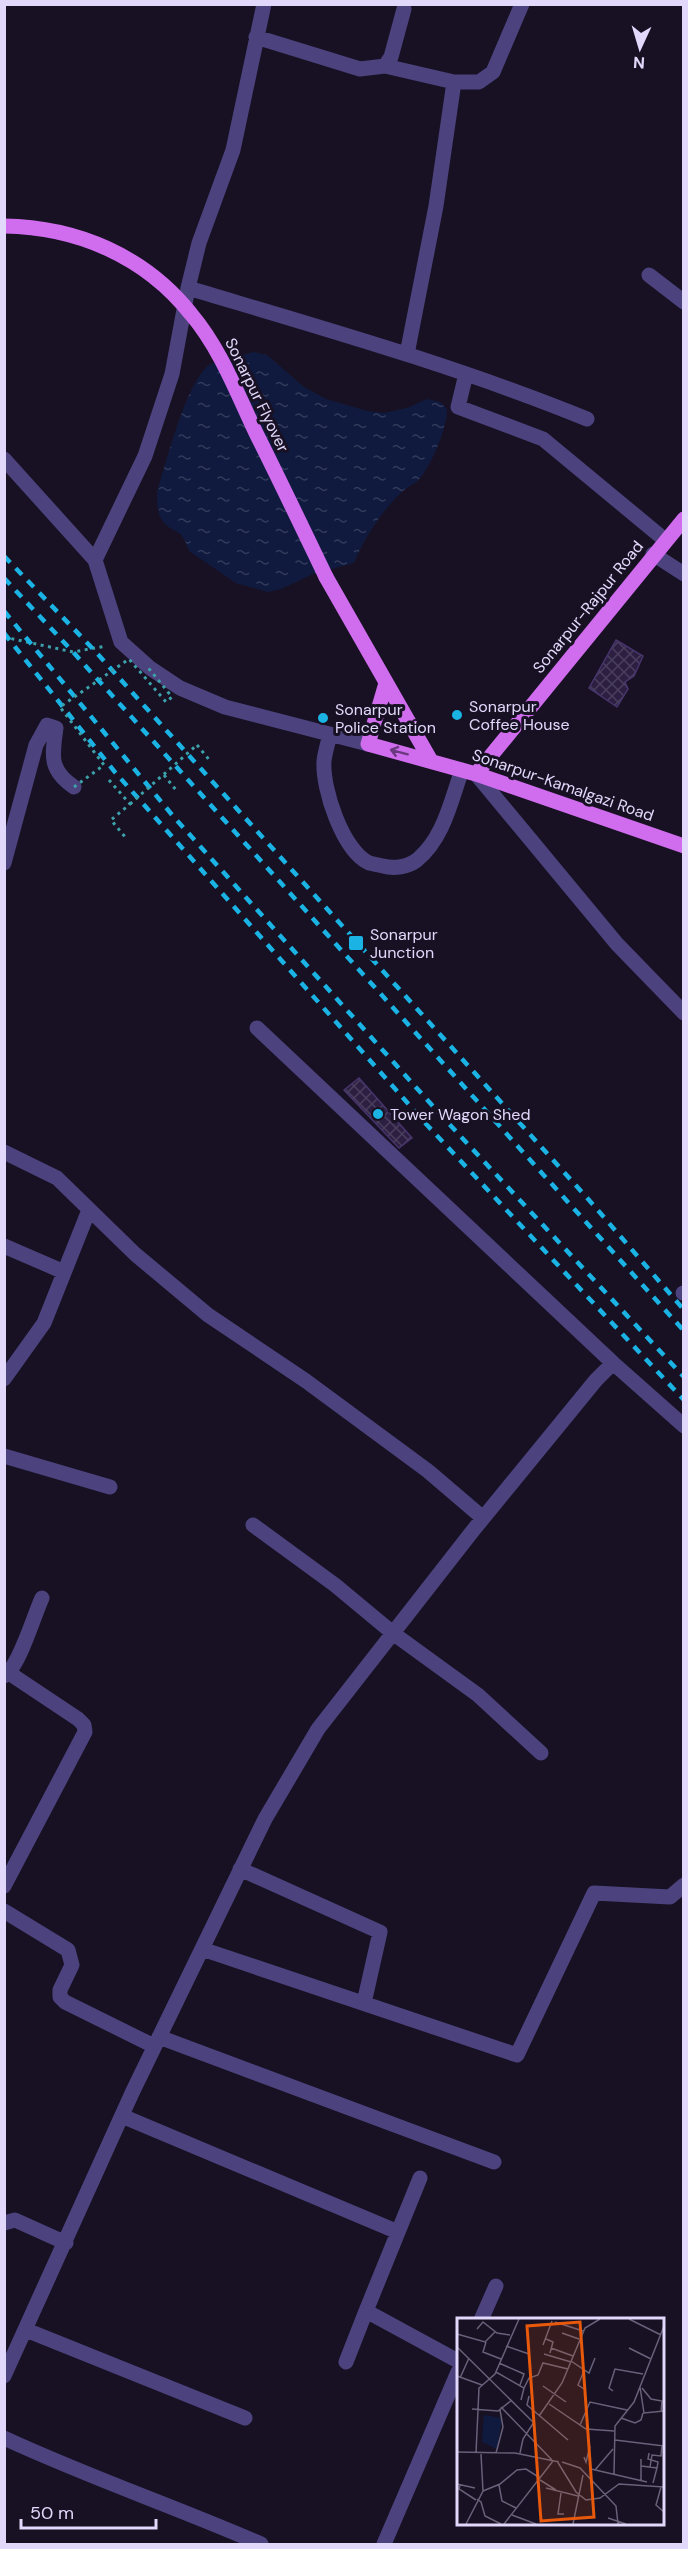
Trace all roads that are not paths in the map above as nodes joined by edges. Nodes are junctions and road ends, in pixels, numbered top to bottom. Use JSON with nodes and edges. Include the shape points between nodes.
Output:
{"nodes":[{"id":1,"x":264,"y":4,"type":"edge"},
{"id":2,"x":522,"y":4,"type":"edge"},
{"id":3,"x":404,"y":9,"type":"dead end"},
{"id":4,"x":256,"y":38,"type":"junction"},
{"id":5,"x":385,"y":66,"type":"junction"},
{"id":6,"x":454,"y":82,"type":"junction"},
{"id":7,"x":4,"y":226,"type":"edge"},
{"id":8,"x":649,"y":275,"type":"dead end"},
{"id":9,"x":188,"y":288,"type":"junction"},
{"id":10,"x":684,"y":302,"type":"edge"},
{"id":11,"x":406,"y":354,"type":"junction"},
{"id":12,"x":466,"y":374,"type":"junction"},
{"id":13,"x":587,"y":419,"type":"dead end"},
{"id":14,"x":4,"y":459,"type":"edge"},
{"id":15,"x":684,"y":519,"type":"edge"},
{"id":16,"x":665,"y":540,"type":"junction"},
{"id":17,"x":653,"y":554,"type":"junction"},
{"id":18,"x":95,"y":560,"type":"junction"},
{"id":19,"x":684,"y":574,"type":"edge"},
{"id":20,"x":386,"y":683,"type":"junction"},
{"id":21,"x":330,"y":734,"type":"junction"},
{"id":22,"x":368,"y":744,"type":"junction"},
{"id":23,"x":431,"y":761,"type":"junction"},
{"id":24,"x":469,"y":772,"type":"junction"},
{"id":25,"x":74,"y":787,"type":"road end"},
{"id":26,"x":8,"y":836,"type":"edge"},
{"id":27,"x":684,"y":846,"type":"edge"},
{"id":28,"x":4,"y":864,"type":"edge"},
{"id":29,"x":684,"y":1013,"type":"edge"},
{"id":30,"x":257,"y":1028,"type":"dead end"},
{"id":31,"x":4,"y":1152,"type":"edge"},
{"id":32,"x":89,"y":1209,"type":"junction"},
{"id":33,"x":4,"y":1246,"type":"edge"},
{"id":34,"x":64,"y":1272,"type":"junction"},
{"id":35,"x":613,"y":1363,"type":"junction"},
{"id":36,"x":4,"y":1378,"type":"edge"},
{"id":37,"x":684,"y":1426,"type":"edge"},
{"id":38,"x":4,"y":1456,"type":"edge"},
{"id":39,"x":110,"y":1487,"type":"dead end"},
{"id":40,"x":483,"y":1518,"type":"junction"},
{"id":41,"x":253,"y":1525,"type":"dead end"},
{"id":42,"x":42,"y":1598,"type":"dead end"},
{"id":43,"x":394,"y":1634,"type":"junction"},
{"id":44,"x":7,"y":1675,"type":"edge"},
{"id":45,"x":541,"y":1753,"type":"dead end"},
{"id":46,"x":240,"y":1869,"type":"junction"},
{"id":47,"x":684,"y":1885,"type":"edge"},
{"id":48,"x":4,"y":1886,"type":"edge"},
{"id":49,"x":4,"y":1911,"type":"edge"},
{"id":50,"x":202,"y":1949,"type":"junction"},
{"id":51,"x":364,"y":2003,"type":"junction"},
{"id":52,"x":157,"y":2042,"type":"junction"},
{"id":53,"x":122,"y":2116,"type":"junction"},
{"id":54,"x":494,"y":2162,"type":"dead end"},
{"id":55,"x":420,"y":2178,"type":"dead end"},
{"id":56,"x":4,"y":2223,"type":"edge"},
{"id":57,"x":398,"y":2232,"type":"junction"},
{"id":58,"x":66,"y":2243,"type":"junction"},
{"id":59,"x":496,"y":2286,"type":"dead end"},
{"id":60,"x":366,"y":2311,"type":"junction"},
{"id":61,"x":481,"y":2318,"type":"edge"},
{"id":62,"x":26,"y":2330,"type":"junction"},
{"id":63,"x":457,"y":2360,"type":"edge"},
{"id":64,"x":346,"y":2362,"type":"dead end"},
{"id":65,"x":4,"y":2376,"type":"edge"},
{"id":66,"x":457,"y":2377,"type":"edge"},
{"id":67,"x":245,"y":2418,"type":"dead end"},
{"id":68,"x":4,"y":2438,"type":"edge"},
{"id":69,"x":261,"y":2544,"type":"edge"},
{"id":70,"x":384,"y":2544,"type":"edge"}],
"edges":[{"from":1,"to":4,"type":"street"},
{"from":2,"to":6,"type":"street","via":[[493,72],[479,81]]},
{"from":3,"to":5,"type":"street"},
{"from":4,"to":5,"type":"street","via":[[360,69]]},
{"from":4,"to":9,"type":"street","via":[[232,150],[199,243]]},
{"from":5,"to":6,"type":"street"},
{"from":6,"to":11,"type":"street","via":[[436,206]]},
{"from":7,"to":20,"type":"main road","name":"Sonarpur Flyover","bridge":true,"via":[[49,229],[80,236],[110,249],[140,266],[191,314],[210,340],[326,577]]},
{"from":8,"to":10,"type":"street"},
{"from":9,"to":11,"type":"street"},
{"from":9,"to":18,"type":"street","via":[[172,374],[145,456]]},
{"from":11,"to":12,"type":"street"},
{"from":12,"to":13,"type":"street"},
{"from":12,"to":16,"type":"street","via":[[458,407],[543,440]]},
{"from":14,"to":18,"type":"street"},
{"from":15,"to":16,"type":"main road","name":"Sonarpur-Rajpur Road"},
{"from":16,"to":17,"type":"main road","name":"Sonarpur-Rajpur Road"},
{"from":17,"to":19,"type":"street"},
{"from":17,"to":24,"type":"main road","name":"Sonarpur-Rajpur Road"},
{"from":18,"to":21,"type":"street","via":[[121,642],[146,665],[180,688],[225,707]]},
{"from":20,"to":22,"type":"main road"},
{"from":20,"to":23,"type":"main road","name":"Sonarpur Flyover"},
{"from":21,"to":22,"type":"street"},
{"from":21,"to":24,"type":"street","via":[[324,762],[330,802],[350,845],[368,862],[403,867],[417,860],[442,826]]},
{"from":23,"to":22,"type":"main road","one_way":true},
{"from":23,"to":24,"type":"main road","name":"Sonarpur-Kamalgazi Road"},
{"from":24,"to":27,"type":"main road","name":"Sonarpur-Kamalgazi Road"},
{"from":24,"to":29,"type":"street","via":[[617,944]]},
{"from":25,"to":26,"type":"street","via":[[60,777],[52,756],[56,728],[47,725],[36,745]]},
{"from":26,"to":28,"type":"street"},
{"from":30,"to":35,"type":"street"},
{"from":31,"to":32,"type":"street","via":[[57,1178]]},
{"from":32,"to":34,"type":"street"},
{"from":32,"to":40,"type":"street","via":[[135,1254],[208,1315],[306,1380],[428,1471]]},
{"from":33,"to":34,"type":"street"},
{"from":34,"to":36,"type":"street","via":[[44,1323]]},
{"from":35,"to":37,"type":"street"},
{"from":35,"to":40,"type":"street"},
{"from":38,"to":39,"type":"street"},
{"from":40,"to":43,"type":"street"},
{"from":41,"to":43,"type":"street"},
{"from":42,"to":44,"type":"street"},
{"from":43,"to":45,"type":"street","via":[[478,1695]]},
{"from":43,"to":46,"type":"street","via":[[318,1730],[279,1793]]},
{"from":44,"to":48,"type":"street","via":[[78,1719],[86,1732]]},
{"from":46,"to":50,"type":"street"},
{"from":46,"to":51,"type":"street","via":[[380,1932]]},
{"from":47,"to":51,"type":"street","via":[[670,1897],[594,1893],[518,2055]]},
{"from":49,"to":52,"type":"street","via":[[68,1950],[72,1965],[60,1989],[65,2002]]},
{"from":50,"to":51,"type":"street"},
{"from":50,"to":52,"type":"street"},
{"from":52,"to":53,"type":"street"},
{"from":52,"to":54,"type":"street"},
{"from":53,"to":57,"type":"street"},
{"from":53,"to":58,"type":"street"},
{"from":55,"to":57,"type":"street"},
{"from":56,"to":58,"type":"street","via":[[15,2220]]},
{"from":57,"to":60,"type":"street"},
{"from":58,"to":62,"type":"street"},
{"from":59,"to":61,"type":"street"},
{"from":60,"to":63,"type":"street"},
{"from":60,"to":64,"type":"street"},
{"from":62,"to":65,"type":"street"},
{"from":62,"to":67,"type":"street"},
{"from":66,"to":70,"type":"street"},
{"from":68,"to":69,"type":"street"}]}
